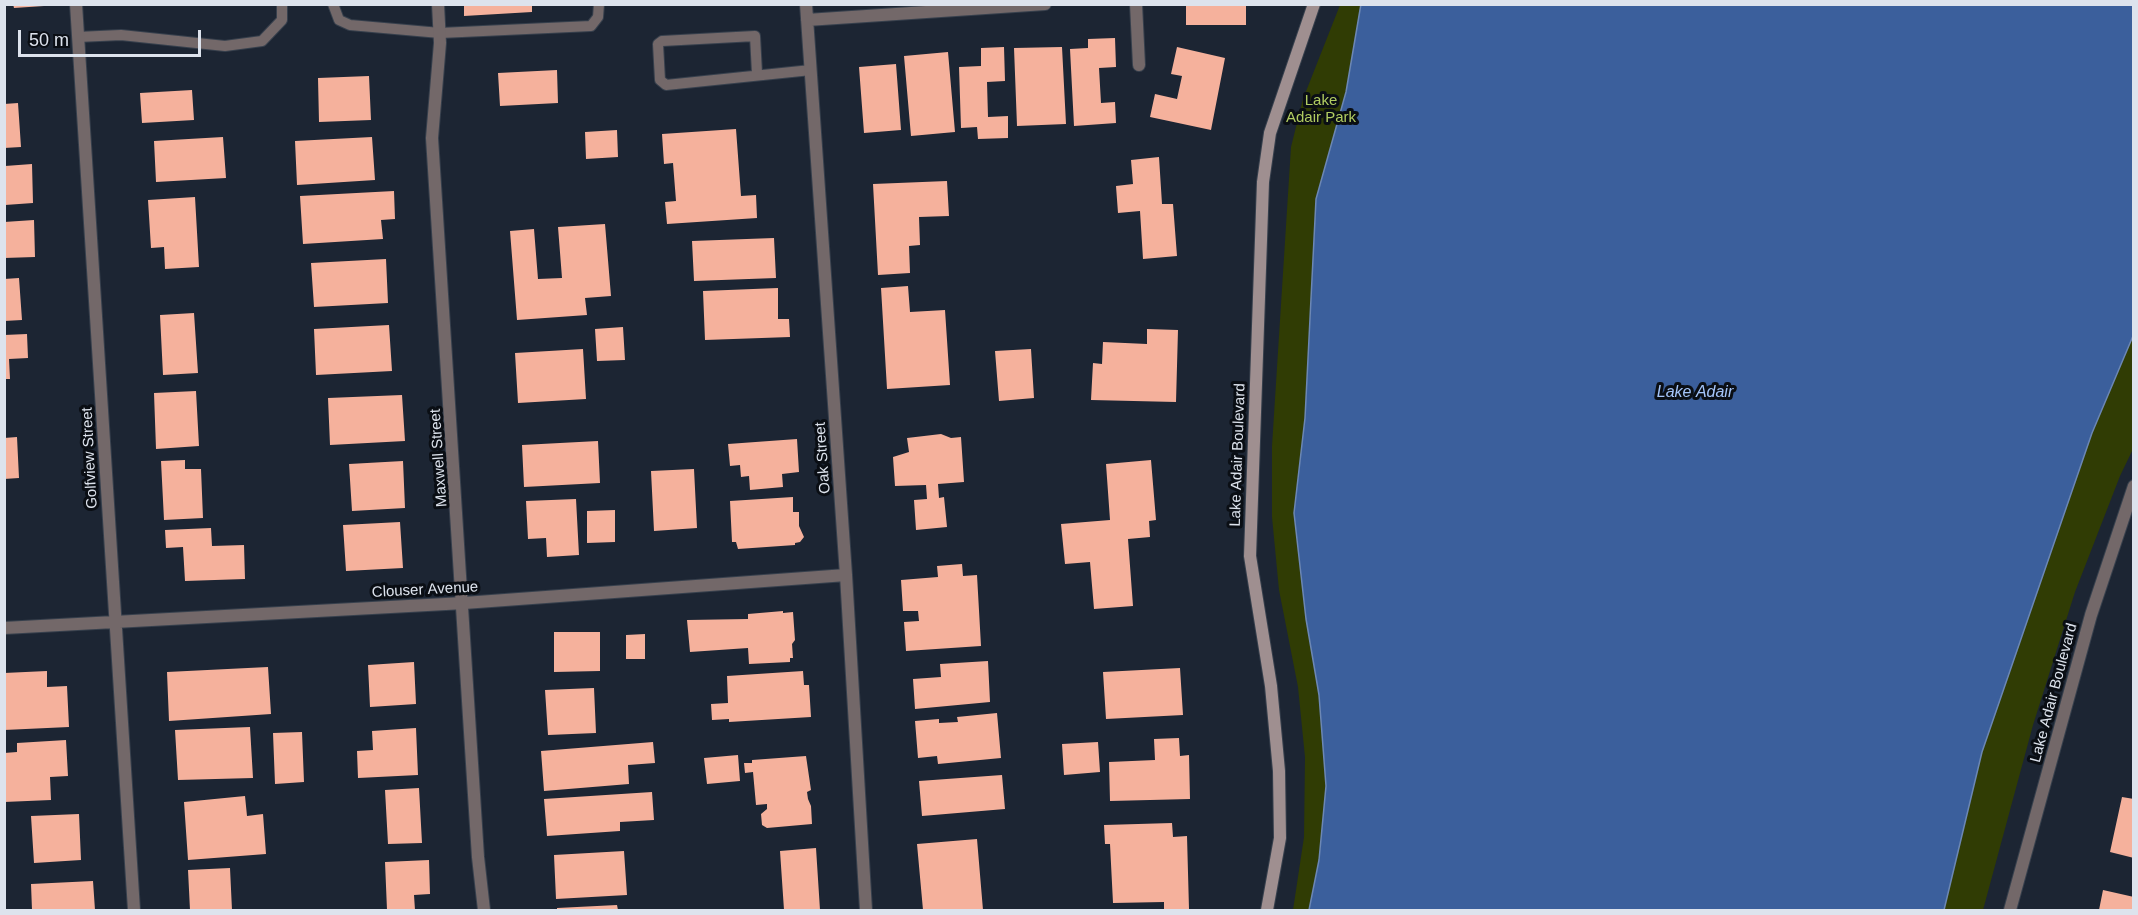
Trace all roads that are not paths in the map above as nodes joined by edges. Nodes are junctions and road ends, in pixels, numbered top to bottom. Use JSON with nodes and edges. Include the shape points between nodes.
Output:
{"nodes":[{"id":1,"x":76,"y":4,"type":"edge"},
{"id":2,"x":282,"y":4,"type":"edge"},
{"id":3,"x":333,"y":4,"type":"edge"},
{"id":4,"x":438,"y":4,"type":"edge"},
{"id":5,"x":599,"y":4,"type":"edge"},
{"id":6,"x":806,"y":4,"type":"edge"},
{"id":7,"x":1045,"y":4,"type":"edge"},
{"id":8,"x":1136,"y":4,"type":"edge"},
{"id":9,"x":1314,"y":4,"type":"edge"},
{"id":10,"x":807,"y":20,"type":"junction"},
{"id":11,"x":440,"y":33,"type":"junction"},
{"id":12,"x":78,"y":38,"type":"junction"},
{"id":13,"x":1139,"y":65,"type":"dead end"},
{"id":14,"x":811,"y":70,"type":"junction"},
{"id":15,"x":758,"y":73,"type":"junction"},
{"id":16,"x":2133,"y":486,"type":"edge"},
{"id":17,"x":846,"y":575,"type":"junction"},
{"id":18,"x":464,"y":603,"type":"junction"},
{"id":19,"x":115,"y":622,"type":"junction"},
{"id":20,"x":4,"y":628,"type":"edge"},
{"id":21,"x":134,"y":910,"type":"edge"},
{"id":22,"x":484,"y":910,"type":"edge"},
{"id":23,"x":866,"y":910,"type":"edge"},
{"id":24,"x":1267,"y":910,"type":"edge"},
{"id":25,"x":2010,"y":910,"type":"edge"}],
"edges":[{"from":1,"to":12,"type":"street","name":"Golfview Street"},
{"from":2,"to":12,"type":"lane","via":[[282,20],[262,42],[225,46],[121,34]]},
{"from":3,"to":11,"type":"lane","via":[[339,20],[350,25]]},
{"from":4,"to":11,"type":"street","name":"Maxwell Street"},
{"from":5,"to":11,"type":"lane","via":[[598,17],[591,26]]},
{"from":6,"to":10,"type":"street","name":"Oak Street"},
{"from":7,"to":10,"type":"street"},
{"from":8,"to":13,"type":"street"},
{"from":9,"to":24,"type":"street","name":"Lake Adair Boulevard","via":[[1270,133],[1263,182],[1250,556],[1279,771],[1280,838]]},
{"from":10,"to":14,"type":"street","name":"Oak Street"},
{"from":11,"to":18,"type":"street","name":"Maxwell Street","via":[[432,138]]},
{"from":12,"to":19,"type":"street","name":"Golfview Street"},
{"from":14,"to":15,"type":"lane"},
{"from":14,"to":17,"type":"street","name":"Oak Street"},
{"from":15,"to":15,"type":"lane","via":[[742,78],[662,83],[658,44],[755,36]]},
{"from":16,"to":25,"type":"street","name":"Lake Adair Boulevard","via":[[2091,615]]},
{"from":17,"to":18,"type":"street","name":"Clouser Avenue"},
{"from":17,"to":23,"type":"street","name":"Oak Street"},
{"from":18,"to":19,"type":"street","name":"Clouser Avenue"},
{"from":18,"to":22,"type":"street","name":"Maxwell Street"},
{"from":19,"to":20,"type":"street","name":"Clouser Avenue"},
{"from":19,"to":21,"type":"street","name":"Golfview Street"}]}
